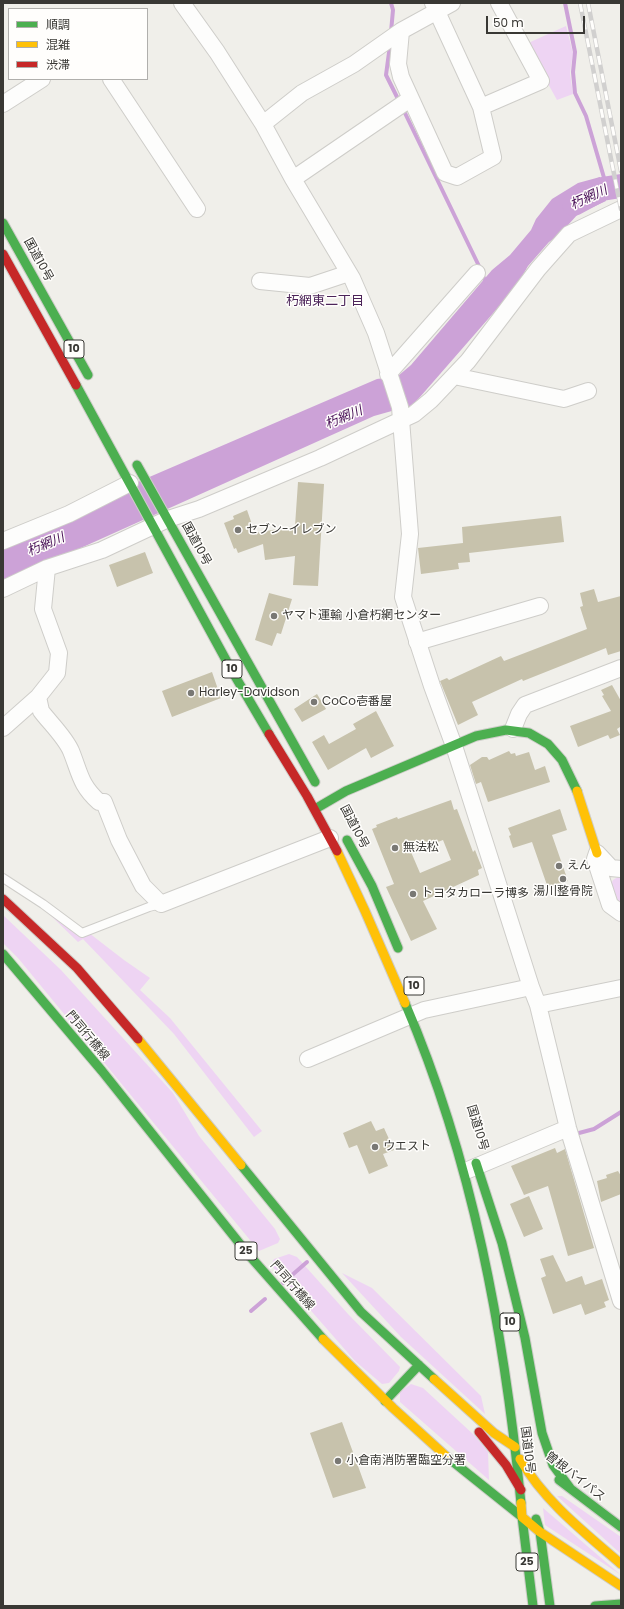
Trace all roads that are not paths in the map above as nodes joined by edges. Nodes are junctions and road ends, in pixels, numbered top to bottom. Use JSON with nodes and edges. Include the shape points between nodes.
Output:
{"nodes":[{"id":1,"x":182,"y":3,"type":"edge"},
{"id":2,"x":452,"y":3,"type":"edge"},
{"id":3,"x":499,"y":3,"type":"edge"},
{"id":4,"x":435,"y":7,"type":"edge"},
{"id":5,"x":399,"y":33,"type":"junction"},
{"id":6,"x":40,"y":80,"type":"edge"},
{"id":7,"x":112,"y":80,"type":"edge"},
{"id":8,"x":404,"y":103,"type":"junction"},
{"id":9,"x":3,"y":104,"type":"edge"},
{"id":10,"x":481,"y":107,"type":"junction"},
{"id":11,"x":263,"y":124,"type":"junction"},
{"id":12,"x":293,"y":180,"type":"junction"},
{"id":13,"x":197,"y":209,"type":"dead end"},
{"id":14,"x":621,"y":209,"type":"edge"},
{"id":15,"x":3,"y":223,"type":"edge"},
{"id":16,"x":3,"y":254,"type":"edge"},
{"id":17,"x":349,"y":273,"type":"junction"},
{"id":18,"x":477,"y":273,"type":"dead end"},
{"id":19,"x":260,"y":281,"type":"dead end"},
{"id":20,"x":388,"y":374,"type":"junction"},
{"id":21,"x":454,"y":376,"type":"junction"},
{"id":22,"x":91,"y":380,"type":"dead end"},
{"id":23,"x":588,"y":391,"type":"dead end"},
{"id":24,"x":401,"y":414,"type":"junction"},
{"id":25,"x":132,"y":455,"type":"dead end"},
{"id":26,"x":137,"y":479,"type":"junction"},
{"id":27,"x":168,"y":519,"type":"junction"},
{"id":28,"x":153,"y":526,"type":"junction"},
{"id":29,"x":3,"y":541,"type":"edge"},
{"id":30,"x":47,"y":568,"type":"junction"},
{"id":31,"x":3,"y":589,"type":"edge"},
{"id":32,"x":540,"y":606,"type":"dead end"},
{"id":33,"x":417,"y":642,"type":"junction"},
{"id":34,"x":621,"y":668,"type":"edge"},
{"id":35,"x":38,"y":697,"type":"junction"},
{"id":36,"x":3,"y":728,"type":"edge"},
{"id":37,"x":513,"y":729,"type":"junction"},
{"id":38,"x":454,"y":746,"type":"junction"},
{"id":39,"x":325,"y":799,"type":"junction"},
{"id":40,"x":315,"y":809,"type":"junction"},
{"id":41,"x":336,"y":834,"type":"junction"},
{"id":42,"x":597,"y":853,"type":"junction"},
{"id":43,"x":621,"y":870,"type":"edge"},
{"id":44,"x":3,"y":878,"type":"edge"},
{"id":45,"x":3,"y":899,"type":"edge"},
{"id":46,"x":161,"y":904,"type":"junction"},
{"id":47,"x":621,"y":913,"type":"edge"},
{"id":48,"x":3,"y":954,"type":"edge"},
{"id":49,"x":402,"y":957,"type":"dead end"},
{"id":50,"x":530,"y":987,"type":"junction"},
{"id":51,"x":621,"y":988,"type":"edge"},
{"id":52,"x":538,"y":1005,"type":"junction"},
{"id":53,"x":420,"y":1012,"type":"junction"},
{"id":54,"x":308,"y":1059,"type":"dead end"},
{"id":55,"x":568,"y":1128,"type":"junction"},
{"id":56,"x":471,"y":1163,"type":"junction"},
{"id":57,"x":483,"y":1188,"type":"junction"},
{"id":58,"x":504,"y":1294,"type":"dead end"},
{"id":59,"x":621,"y":1302,"type":"edge"},
{"id":60,"x":361,"y":1312,"type":"junction"},
{"id":61,"x":419,"y":1365,"type":"junction"},
{"id":62,"x":415,"y":1375,"type":"junction"},
{"id":63,"x":442,"y":1399,"type":"dead end"},
{"id":64,"x":385,"y":1401,"type":"junction"},
{"id":65,"x":512,"y":1426,"type":"junction"},
{"id":66,"x":494,"y":1433,"type":"junction"},
{"id":67,"x":515,"y":1447,"type":"junction"},
{"id":68,"x":530,"y":1457,"type":"junction"},
{"id":69,"x":541,"y":1466,"type":"dead end"},
{"id":70,"x":526,"y":1472,"type":"junction"},
{"id":71,"x":534,"y":1483,"type":"junction"},
{"id":72,"x":520,"y":1486,"type":"junction"},
{"id":73,"x":570,"y":1488,"type":"junction"},
{"id":74,"x":535,"y":1496,"type":"junction"},
{"id":75,"x":498,"y":1499,"type":"junction"},
{"id":76,"x":537,"y":1510,"type":"dead end"},
{"id":77,"x":522,"y":1517,"type":"junction"},
{"id":78,"x":621,"y":1527,"type":"edge"},
{"id":79,"x":540,"y":1532,"type":"junction"},
{"id":80,"x":621,"y":1564,"type":"edge"},
{"id":81,"x":621,"y":1586,"type":"edge"},
{"id":82,"x":621,"y":1604,"type":"edge"},
{"id":83,"x":533,"y":1606,"type":"edge"},
{"id":84,"x":550,"y":1606,"type":"edge"},
{"id":85,"x":596,"y":1606,"type":"edge"}],
"edges":[{"from":1,"to":11,"type":"street"},
{"from":2,"to":4,"type":"street"},
{"from":3,"to":10,"type":"street","via":[[541,81]]},
{"from":4,"to":5,"type":"street"},
{"from":4,"to":10,"type":"street"},
{"from":5,"to":8,"type":"street","via":[[398,64]]},
{"from":5,"to":11,"type":"street","via":[[354,64],[302,92]]},
{"from":6,"to":9,"type":"street"},
{"from":7,"to":13,"type":"street"},
{"from":8,"to":10,"type":"street","via":[[445,173],[457,177],[493,157]]},
{"from":8,"to":12,"type":"street"},
{"from":11,"to":12,"type":"street"},
{"from":12,"to":17,"type":"street"},
{"from":14,"to":21,"type":"street","via":[[569,234]]},
{"from":15,"to":22,"type":"main road","name":"国道10号","number":"10"},
{"from":16,"to":26,"type":"main road","name":"国道10号","number":"10"},
{"from":17,"to":19,"type":"street","via":[[310,286]]},
{"from":17,"to":20,"type":"street","via":[[376,334]]},
{"from":18,"to":20,"type":"street"},
{"from":20,"to":24,"type":"street"},
{"from":21,"to":23,"type":"street","via":[[564,399]]},
{"from":21,"to":24,"type":"street","via":[[414,414]]},
{"from":24,"to":27,"type":"street","via":[[306,464]]},
{"from":24,"to":33,"type":"street","via":[[410,534],[403,597]]},
{"from":25,"to":26,"type":"main road","name":"国道10号","number":"10"},
{"from":26,"to":27,"type":"main road","name":"国道10号","number":"10"},
{"from":26,"to":28,"type":"main road","name":"国道10号","number":"10"},
{"from":26,"to":29,"type":"street","via":[[69,514]]},
{"from":27,"to":28,"type":"street"},
{"from":27,"to":39,"type":"main road","name":"国道10号","number":"10"},
{"from":28,"to":30,"type":"street","via":[[102,550]]},
{"from":28,"to":40,"type":"main road","name":"国道10号","number":"10","via":[[249,701]]},
{"from":30,"to":31,"type":"street"},
{"from":30,"to":35,"type":"street","via":[[43,609],[59,653],[57,673]]},
{"from":32,"to":33,"type":"street"},
{"from":33,"to":38,"type":"street"},
{"from":34,"to":37,"type":"street","via":[[525,705]]},
{"from":35,"to":36,"type":"street"},
{"from":35,"to":46,"type":"street","via":[[41,710],[70,750],[84,786],[99,802],[104,802],[142,886]]},
{"from":37,"to":38,"type":"main road","via":[[490,731]]},
{"from":37,"to":42,"type":"main road","via":[[539,738],[551,745],[560,756],[570,771]]},
{"from":38,"to":39,"type":"main road"},
{"from":38,"to":50,"type":"street"},
{"from":39,"to":40,"type":"main road"},
{"from":40,"to":41,"type":"main road","name":"国道10号","number":"10"},
{"from":41,"to":46,"type":"street"},
{"from":41,"to":49,"type":"main road","name":"国道10号","number":"10","via":[[372,886]]},
{"from":41,"to":53,"type":"main road","name":"国道10号","number":"10","via":[[376,935]]},
{"from":42,"to":43,"type":"street","via":[[611,868]]},
{"from":42,"to":47,"type":"street","via":[[595,858],[610,905]]},
{"from":44,"to":46,"type":"lane","via":[[82,933],[149,906]]},
{"from":45,"to":60,"type":"main road","via":[[82,974],[168,1074]]},
{"from":48,"to":64,"type":"main road","name":"門司行橋線","number":"25","via":[[276,1287]]},
{"from":50,"to":52,"type":"street"},
{"from":50,"to":53,"type":"street"},
{"from":51,"to":52,"type":"street"},
{"from":52,"to":55,"type":"street"},
{"from":53,"to":54,"type":"street"},
{"from":53,"to":56,"type":"main road","name":"国道10号","number":"10","via":[[432,1071]]},
{"from":55,"to":56,"type":"street"},
{"from":55,"to":59,"type":"street"},
{"from":56,"to":57,"type":"main road","name":"国道10号","number":"10"},
{"from":56,"to":65,"type":"main road","name":"国道10号","number":"10"},
{"from":57,"to":58,"type":"main road","number":"10"},
{"from":57,"to":73,"type":"main road","name":"国道10号","number":"10","via":[[502,1243],[525,1338],[542,1433],[553,1465]]},
{"from":60,"to":61,"type":"main road"},
{"from":60,"to":62,"type":"main road"},
{"from":61,"to":62,"type":"main road"},
{"from":61,"to":66,"type":"main road"},
{"from":62,"to":64,"type":"main road"},
{"from":63,"to":72,"type":"main road","via":[[477,1430]]},
{"from":64,"to":75,"type":"main road","name":"門司行橋線","number":"25","via":[[456,1466]]},
{"from":65,"to":66,"type":"main road","via":[[506,1433]]},
{"from":65,"to":67,"type":"main road","name":"国道10号","number":"10"},
{"from":66,"to":67,"type":"main road"},
{"from":67,"to":68,"type":"main road","name":"曽根バイパス"},
{"from":67,"to":70,"type":"main road","number":"10"},
{"from":67,"to":72,"type":"main road","name":"国道10号","number":"10"},
{"from":68,"to":70,"type":"main road"},
{"from":68,"to":71,"type":"main road"},
{"from":69,"to":73,"type":"main road","name":"曽根バイパス","number":"10"},
{"from":70,"to":71,"type":"main road","number":"10"},
{"from":70,"to":72,"type":"main road"},
{"from":71,"to":74,"type":"main road"},
{"from":72,"to":74,"type":"main road"},
{"from":72,"to":75,"type":"main road","via":[[510,1496]]},
{"from":72,"to":77,"type":"main road","name":"国道10号","number":"10"},
{"from":73,"to":74,"type":"main road","via":[[554,1486]]},
{"from":73,"to":78,"type":"main road","name":"曽根バイパス","number":"10"},
{"from":74,"to":77,"type":"main road"},
{"from":74,"to":79,"type":"main road"},
{"from":74,"to":80,"type":"main road"},
{"from":75,"to":77,"type":"main road","name":"門司行橋線","number":"25"},
{"from":76,"to":79,"type":"main road"},
{"from":77,"to":79,"type":"main road"},
{"from":77,"to":83,"type":"main road","number":"25"},
{"from":79,"to":81,"type":"main road"},
{"from":79,"to":84,"type":"main road","number":"25"},
{"from":82,"to":85,"type":"main road"}]}
